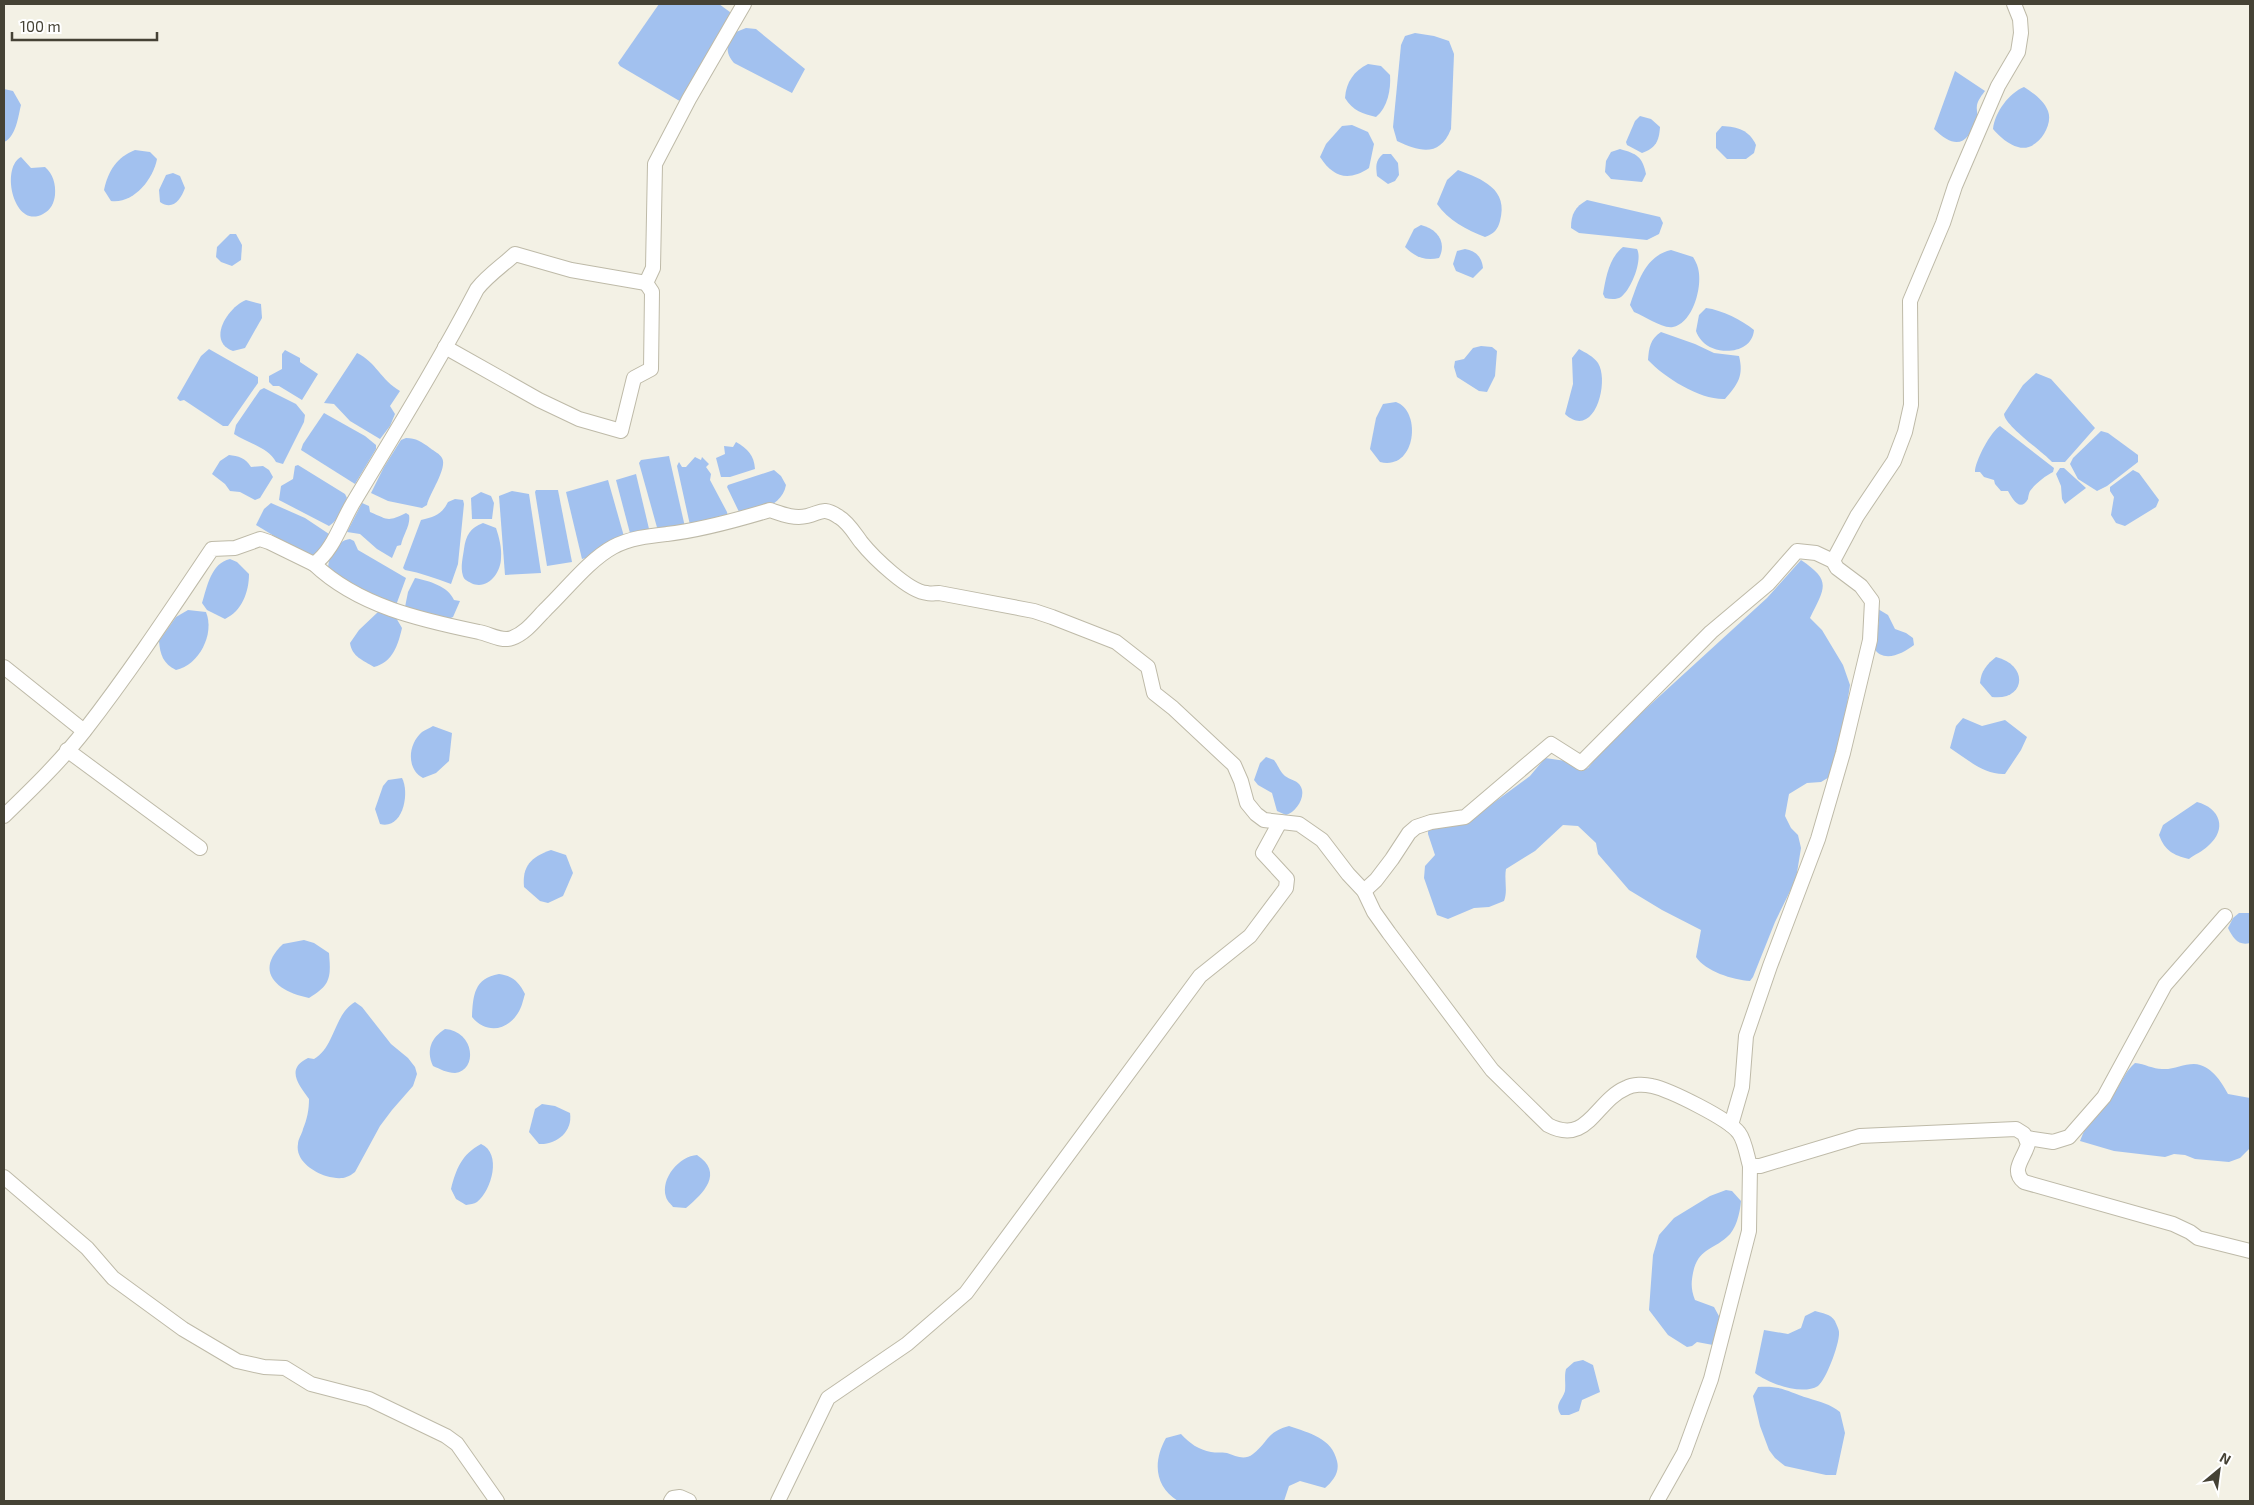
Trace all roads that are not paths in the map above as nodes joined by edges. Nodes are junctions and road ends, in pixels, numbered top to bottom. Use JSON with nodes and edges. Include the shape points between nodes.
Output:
{"nodes":[{"id":1,"x":744,"y":4,"type":"edge"},
{"id":2,"x":2014,"y":4,"type":"edge"},
{"id":3,"x":646,"y":283,"type":"junction"},
{"id":4,"x":445,"y":347,"type":"junction"},
{"id":5,"x":1833,"y":561,"type":"junction"},
{"id":6,"x":314,"y":564,"type":"junction"},
{"id":7,"x":4,"y":667,"type":"edge"},
{"id":8,"x":84,"y":731,"type":"junction"},
{"id":9,"x":67,"y":750,"type":"junction"},
{"id":10,"x":4,"y":816,"type":"edge"},
{"id":11,"x":1280,"y":822,"type":"junction"},
{"id":12,"x":200,"y":848,"type":"dead end"},
{"id":13,"x":1364,"y":891,"type":"junction"},
{"id":14,"x":2226,"y":916,"type":"dead end"},
{"id":15,"x":1731,"y":1125,"type":"junction"},
{"id":16,"x":2027,"y":1138,"type":"junction"},
{"id":17,"x":1750,"y":1166,"type":"junction"},
{"id":18,"x":4,"y":1177,"type":"edge"},
{"id":19,"x":2250,"y":1252,"type":"edge"},
{"id":20,"x":497,"y":1501,"type":"edge"},
{"id":21,"x":671,"y":1501,"type":"edge"},
{"id":22,"x":689,"y":1501,"type":"edge"},
{"id":23,"x":778,"y":1501,"type":"edge"},
{"id":24,"x":1657,"y":1501,"type":"edge"}],
"edges":[{"from":1,"to":3,"type":"street","via":[[656,164],[653,268]]},
{"from":2,"to":5,"type":"street","via":[[2020,19],[2018,52],[1990,104],[1910,301],[1911,405],[1905,432],[1894,461],[1857,516]]},
{"from":3,"to":4,"type":"street","via":[[571,270],[515,254],[476,289]]},
{"from":3,"to":4,"type":"street","via":[[652,292],[651,369],[634,378],[621,431],[571,416]]},
{"from":4,"to":6,"type":"street","via":[[326,553]]},
{"from":5,"to":13,"type":"street","via":[[1816,552],[1797,551],[1768,584],[1711,632],[1581,763],[1551,744],[1465,818],[1416,827]]},
{"from":5,"to":15,"type":"street","via":[[1837,568],[1861,586],[1872,601],[1870,640],[1844,753],[1818,839],[1746,1036],[1742,1087]]},
{"from":6,"to":8,"type":"street","via":[[260,540],[235,548],[212,549]]},
{"from":6,"to":11,"type":"street","via":[[332,580],[369,600],[422,619],[502,639],[512,638],[535,622],[613,547],[652,534],[735,521],[770,510],[788,517],[808,516],[822,510],[840,517],[888,570],[926,594],[938,592],[1034,611],[1116,642],[1148,667],[1154,693],[1234,765],[1247,803],[1256,814],[1264,820]]},
{"from":7,"to":8,"type":"street"},
{"from":8,"to":9,"type":"street"},
{"from":9,"to":10,"type":"street"},
{"from":9,"to":12,"type":"street"},
{"from":11,"to":13,"type":"street","via":[[1299,824],[1322,840]]},
{"from":11,"to":23,"type":"street","via":[[1263,853],[1287,879],[1286,888],[1260,924],[1250,936],[1200,976],[966,1293],[907,1344],[828,1398]]},
{"from":13,"to":15,"type":"street","via":[[1374,912],[1492,1070],[1548,1126],[1570,1132],[1590,1121],[1614,1095],[1636,1085],[1652,1086],[1678,1096]]},
{"from":14,"to":16,"type":"street","via":[[2164,985],[2104,1097],[2069,1137],[2053,1142]]},
{"from":15,"to":17,"type":"street","via":[[1740,1134]]},
{"from":16,"to":17,"type":"street","via":[[2018,1130],[2008,1129],[1860,1136],[1760,1166]]},
{"from":16,"to":19,"type":"street","via":[[2026,1151],[2017,1169],[2019,1178],[2024,1182],[2174,1224],[2198,1238]]},
{"from":17,"to":24,"type":"street","via":[[1749,1231],[1711,1379],[1684,1453]]},
{"from":18,"to":20,"type":"street","via":[[86,1248],[112,1278],[183,1330],[237,1361],[284,1368],[311,1384],[369,1399],[446,1436],[457,1444]]},
{"from":21,"to":22,"type":"street","via":[[680,1497]]}]}
